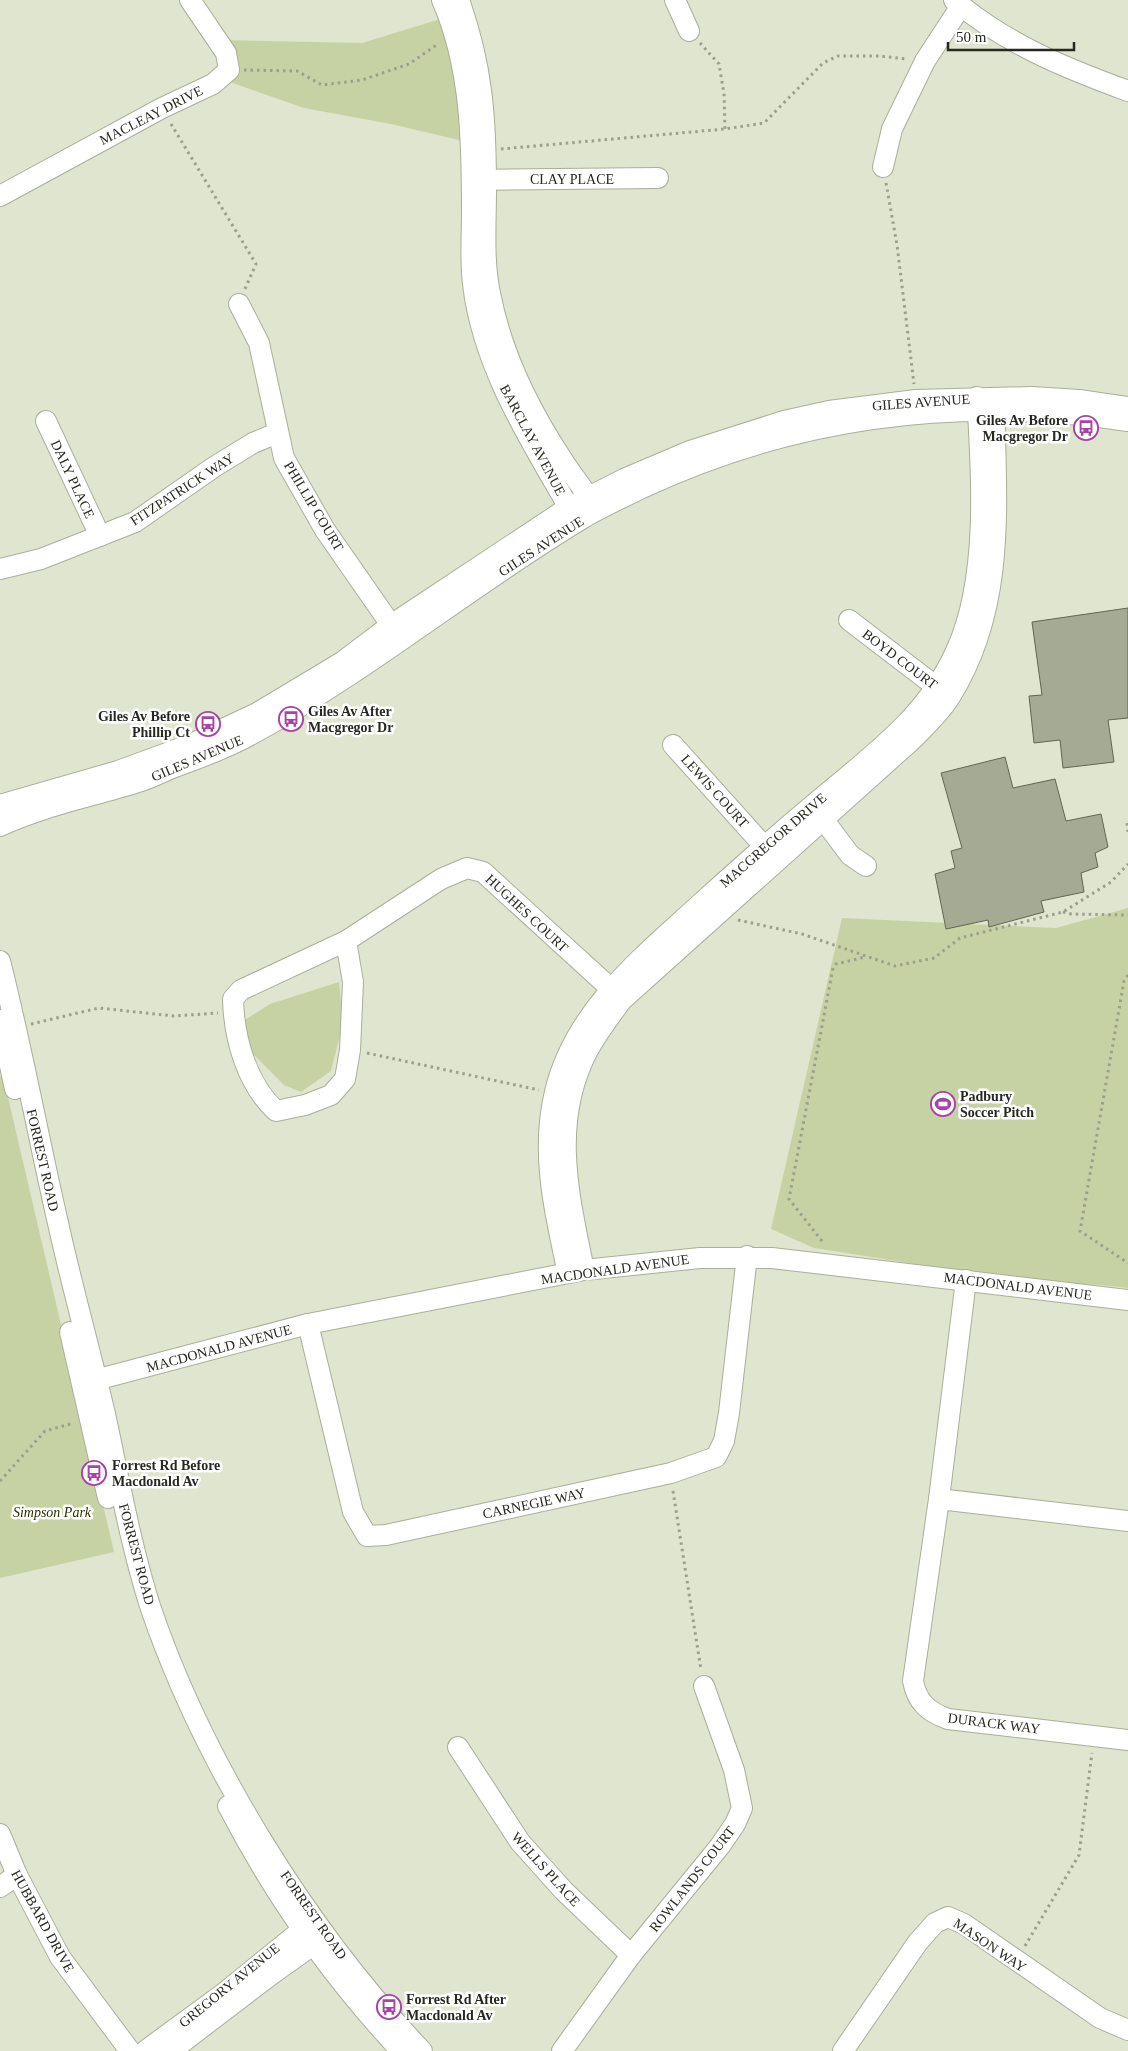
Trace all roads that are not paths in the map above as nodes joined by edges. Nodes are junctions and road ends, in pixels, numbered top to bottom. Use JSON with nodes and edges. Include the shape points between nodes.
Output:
{"nodes":[{"id":1,"x":190,"y":0,"type":"edge"},
{"id":2,"x":442,"y":0,"type":"edge"},
{"id":3,"x":459,"y":0,"type":"edge"},
{"id":4,"x":675,"y":0,"type":"edge"},
{"id":5,"x":958,"y":3,"type":"edge"},
{"id":6,"x":689,"y":31,"type":"road end"},
{"id":7,"x":1128,"y":91,"type":"edge"},
{"id":8,"x":883,"y":167,"type":"road end"},
{"id":9,"x":658,"y":178,"type":"dead end"},
{"id":10,"x":479,"y":179,"type":"junction"},
{"id":11,"x":0,"y":196,"type":"edge"},
{"id":12,"x":239,"y":304,"type":"road end"},
{"id":13,"x":985,"y":404,"type":"junction"},
{"id":14,"x":1128,"y":407,"type":"edge"},
{"id":15,"x":46,"y":421,"type":"dead end"},
{"id":16,"x":1128,"y":421,"type":"edge"},
{"id":17,"x":277,"y":433,"type":"junction"},
{"id":18,"x":592,"y":503,"type":"junction"},
{"id":19,"x":573,"y":514,"type":"junction"},
{"id":20,"x":100,"y":536,"type":"junction"},
{"id":21,"x":0,"y":568,"type":"edge"},
{"id":22,"x":849,"y":620,"type":"dead end"},
{"id":23,"x":396,"y":632,"type":"junction"},
{"id":24,"x":944,"y":692,"type":"junction"},
{"id":25,"x":673,"y":745,"type":"dead end"},
{"id":26,"x":0,"y":805,"type":"edge"},
{"id":27,"x":823,"y":819,"type":"junction"},
{"id":28,"x":0,"y":826,"type":"edge"},
{"id":29,"x":770,"y":853,"type":"junction"},
{"id":30,"x":866,"y":866,"type":"dead end"},
{"id":31,"x":346,"y":941,"type":"junction"},
{"id":32,"x":0,"y":961,"type":"edge"},
{"id":33,"x":616,"y":994,"type":"junction"},
{"id":34,"x":7,"y":1018,"type":"edge"},
{"id":35,"x":8,"y":1047,"type":"edge"},
{"id":36,"x":747,"y":1256,"type":"junction"},
{"id":37,"x":576,"y":1272,"type":"junction"},
{"id":38,"x":966,"y":1280,"type":"junction"},
{"id":39,"x":1128,"y":1300,"type":"edge"},
{"id":40,"x":308,"y":1324,"type":"junction"},
{"id":41,"x":89,"y":1382,"type":"junction"},
{"id":42,"x":939,"y":1500,"type":"junction"},
{"id":43,"x":1128,"y":1521,"type":"edge"},
{"id":44,"x":704,"y":1686,"type":"road end"},
{"id":45,"x":1128,"y":1740,"type":"edge"},
{"id":46,"x":458,"y":1747,"type":"dead end"},
{"id":47,"x":0,"y":1834,"type":"edge"},
{"id":48,"x":17,"y":1875,"type":"junction"},
{"id":49,"x":0,"y":1887,"type":"edge"},
{"id":50,"x":314,"y":1932,"type":"junction"},
{"id":51,"x":632,"y":1955,"type":"junction"},
{"id":52,"x":1128,"y":2030,"type":"edge"},
{"id":53,"x":130,"y":2051,"type":"edge"},
{"id":54,"x":145,"y":2051,"type":"edge"},
{"id":55,"x":171,"y":2051,"type":"edge"},
{"id":56,"x":401,"y":2051,"type":"edge"},
{"id":57,"x":422,"y":2051,"type":"edge"},
{"id":58,"x":562,"y":2051,"type":"edge"},
{"id":59,"x":843,"y":2051,"type":"edge"}],
"edges":[{"from":1,"to":11,"type":"street","name":"MACLEAY DRIVE","via":[[226,53],[229,70],[213,84]]},
{"from":2,"to":10,"type":"street","name":"BARCLAY AVENUE","via":[[462,63]]},
{"from":3,"to":10,"type":"street","name":"BARCLAY AVENUE","via":[[482,84],[486,151]]},
{"from":4,"to":6,"type":"street"},
{"from":5,"to":7,"type":"street","via":[[1038,56]]},
{"from":5,"to":8,"type":"street","via":[[892,129]]},
{"from":9,"to":10,"type":"street","name":"CLAY PLACE"},
{"from":10,"to":18,"type":"street","name":"BARCLAY AVENUE","via":[[487,273],[504,346],[514,372],[561,458]]},
{"from":10,"to":19,"type":"street","name":"BARCLAY AVENUE","via":[[472,265],[479,315],[507,395]]},
{"from":12,"to":17,"type":"street","name":"PHILLIP COURT","via":[[259,343]]},
{"from":13,"to":14,"type":"street","name":"GILES AVENUE","via":[[1079,400]]},
{"from":13,"to":16,"type":"street","name":"GILES AVENUE"},
{"from":13,"to":18,"type":"street","name":"GILES AVENUE","via":[[857,421],[774,438]]},
{"from":13,"to":18,"type":"street","name":"GILES AVENUE","via":[[916,400],[829,412],[749,431],[682,455]]},
{"from":13,"to":24,"type":"street","name":"MACGREGOR DRIVE","via":[[995,527],[990,592],[979,640]]},
{"from":15,"to":20,"type":"street","name":"DALY PLACE"},
{"from":17,"to":20,"type":"street","name":"FITZPATRICK WAY","via":[[253,443],[214,467],[135,522]]},
{"from":17,"to":23,"type":"street","name":"PHILLIP COURT","via":[[284,458],[300,489]]},
{"from":18,"to":19,"type":"street","name":"GILES AVENUE"},
{"from":19,"to":23,"type":"street","name":"GILES AVENUE"},
{"from":20,"to":21,"type":"street","name":"FITZPATRICK WAY","via":[[42,559]]},
{"from":22,"to":24,"type":"street","name":"BOYD COURT"},
{"from":23,"to":26,"type":"street","name":"GILES AVENUE","via":[[220,732],[118,771]]},
{"from":23,"to":28,"type":"street","name":"GILES AVENUE","via":[[300,705],[255,733],[140,782],[40,810]]},
{"from":24,"to":27,"type":"street","name":"MACGREGOR DRIVE","via":[[919,733]]},
{"from":24,"to":29,"type":"street","name":"MACGREGOR DRIVE"},
{"from":25,"to":29,"type":"street","name":"LEWIS COURT"},
{"from":27,"to":29,"type":"street","name":"MACGREGOR DRIVE"},
{"from":27,"to":30,"type":"street","via":[[850,856]]},
{"from":29,"to":33,"type":"street","name":"MACGREGOR DRIVE"},
{"from":29,"to":33,"type":"street","name":"MACGREGOR DRIVE","via":[[726,906]]},
{"from":31,"to":31,"type":"street","name":"HUGHES COURT","via":[[353,982],[350,1050],[345,1080],[331,1095],[276,1111],[262,1098],[245,1064],[233,999],[241,990]]},
{"from":31,"to":33,"type":"street","name":"HUGHES COURT","via":[[441,880],[468,868],[483,872]]},
{"from":32,"to":34,"type":"street","name":"FORREST ROAD"},
{"from":33,"to":37,"type":"street","name":"MACGREGOR DRIVE","via":[[587,1052],[566,1115],[566,1177]]},
{"from":33,"to":37,"type":"street","name":"MACGREGOR DRIVE","via":[[576,1040],[554,1093],[549,1135],[550,1184]]},
{"from":34,"to":35,"type":"street","name":"FORREST ROAD"},
{"from":35,"to":41,"type":"street","name":"FORREST ROAD"},
{"from":36,"to":37,"type":"street","name":"MACDONALD AVENUE"},
{"from":36,"to":38,"type":"street","name":"MACDONALD AVENUE"},
{"from":36,"to":40,"type":"street","name":"CARNEGIE WAY","via":[[729,1413],[724,1441],[716,1457],[671,1473],[386,1536],[367,1536],[353,1512]]},
{"from":37,"to":40,"type":"street","name":"MACDONALD AVENUE"},
{"from":38,"to":39,"type":"street","name":"MACDONALD AVENUE"},
{"from":38,"to":42,"type":"street","name":"DURACK WAY"},
{"from":40,"to":41,"type":"street","name":"MACDONALD AVENUE"},
{"from":41,"to":50,"type":"street","name":"FORREST ROAD","via":[[151,1607],[172,1662],[241,1804]]},
{"from":41,"to":50,"type":"street","name":"FORREST ROAD","via":[[90,1419],[123,1552],[176,1701],[246,1841]]},
{"from":42,"to":43,"type":"street"},
{"from":42,"to":45,"type":"street","name":"DURACK WAY","via":[[913,1681],[916,1696],[936,1715],[948,1719]]},
{"from":44,"to":51,"type":"street","name":"ROWLANDS COURT","via":[[734,1770],[742,1808],[720,1846]]},
{"from":46,"to":51,"type":"street","name":"WELLS PLACE","via":[[520,1842],[564,1891]]},
{"from":47,"to":48,"type":"street","name":"HUBBARD DRIVE"},
{"from":48,"to":49,"type":"street"},
{"from":48,"to":53,"type":"street","name":"HUBBARD DRIVE","via":[[60,1957]]},
{"from":50,"to":54,"type":"street","name":"GREGORY AVENUE"},
{"from":50,"to":55,"type":"street","name":"GREGORY AVENUE"},
{"from":50,"to":56,"type":"street","name":"FORREST ROAD"},
{"from":50,"to":57,"type":"street","name":"FORREST ROAD"},
{"from":51,"to":58,"type":"street","name":"ROWLANDS COURT"},
{"from":52,"to":59,"type":"street","name":"MASON WAY","via":[[1100,2018],[964,1924],[948,1917],[935,1923],[918,1942]]}]}
